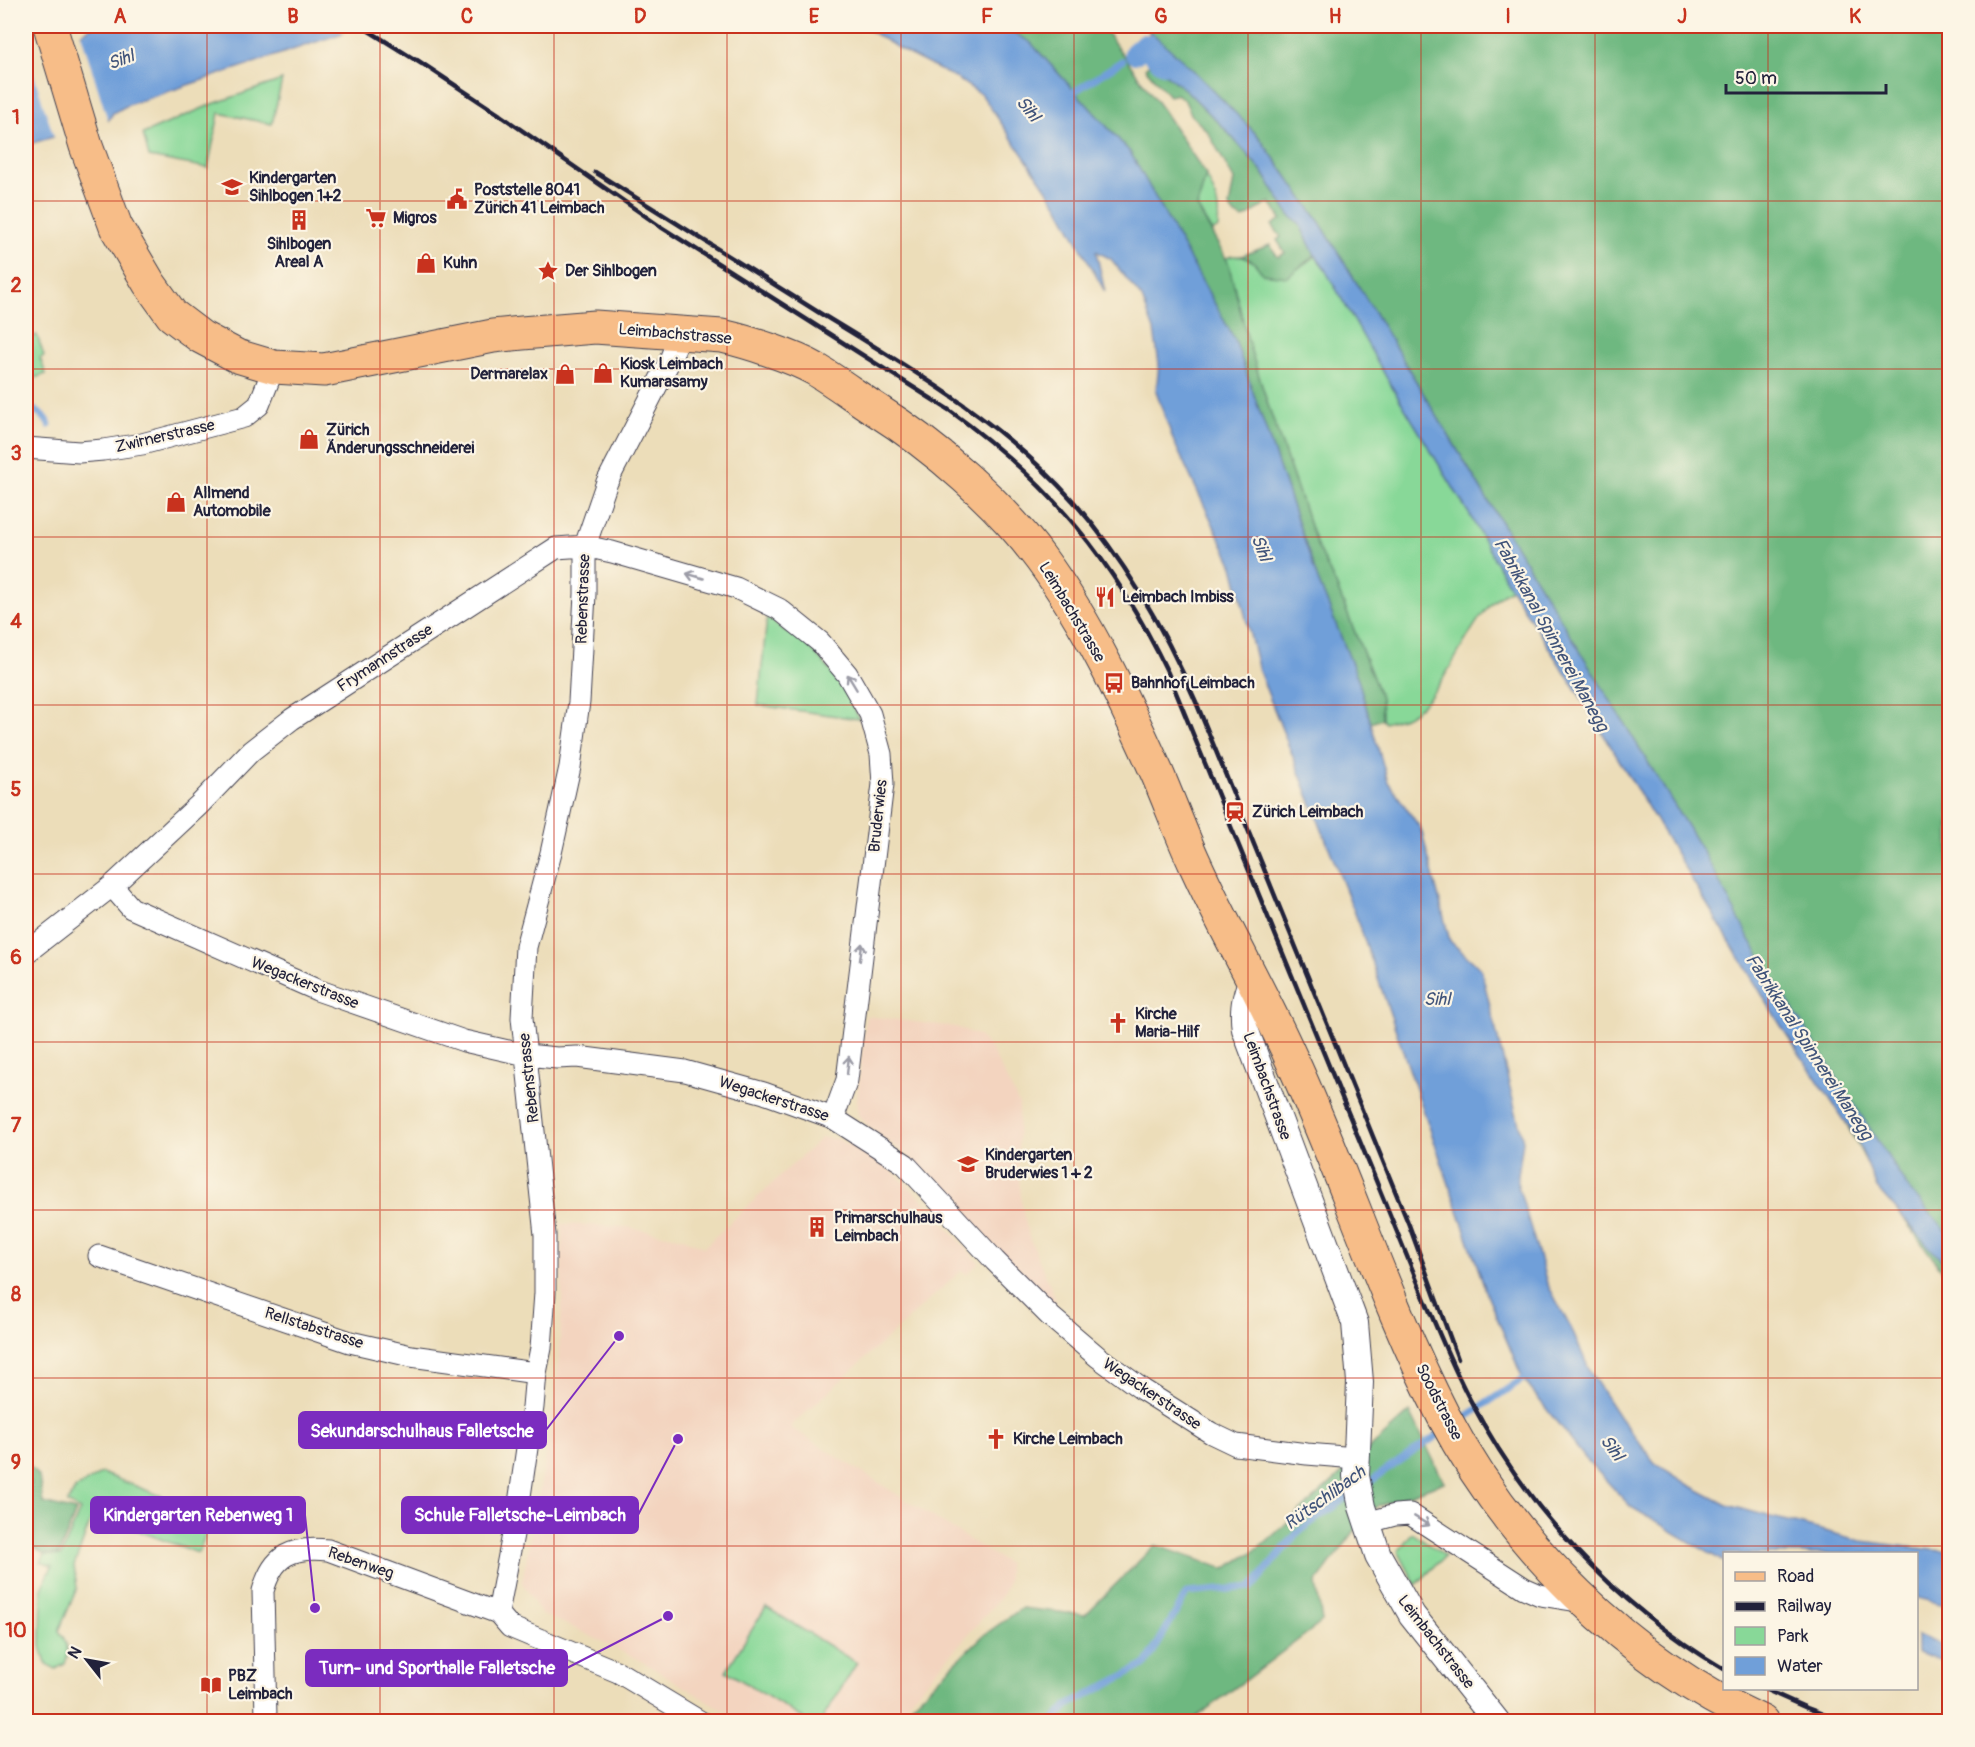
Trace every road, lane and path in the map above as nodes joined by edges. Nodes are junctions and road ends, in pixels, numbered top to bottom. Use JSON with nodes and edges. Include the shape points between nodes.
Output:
{"nodes":[{"id":1,"x":50,"y":26,"type":"edge"},
{"id":2,"x":681,"y":333,"type":"junction"},
{"id":3,"x":274,"y":367,"type":"junction"},
{"id":4,"x":26,"y":448,"type":"edge"},
{"id":5,"x":585,"y":546,"type":"junction"},
{"id":6,"x":112,"y":885,"type":"junction"},
{"id":7,"x":26,"y":953,"type":"edge"},
{"id":8,"x":1252,"y":979,"type":"junction"},
{"id":9,"x":526,"y":1055,"type":"junction"},
{"id":10,"x":833,"y":1118,"type":"junction"},
{"id":11,"x":99,"y":1256,"type":"dead end"},
{"id":12,"x":536,"y":1374,"type":"junction"},
{"id":13,"x":1356,"y":1467,"type":"junction"},
{"id":14,"x":1364,"y":1515,"type":"junction"},
{"id":15,"x":1584,"y":1602,"type":"junction"},
{"id":16,"x":498,"y":1613,"type":"junction"},
{"id":17,"x":263,"y":1722,"type":"edge"},
{"id":18,"x":701,"y":1722,"type":"edge"},
{"id":19,"x":1497,"y":1722,"type":"edge"},
{"id":20,"x":1762,"y":1722,"type":"edge"}],
"edges":[{"from":1,"to":3,"type":"main road","name":"Leimbachstrasse","via":[[86,146],[116,227],[149,283],[172,315],[201,337],[237,356]]},
{"from":2,"to":3,"type":"main road","name":"Leimbachstrasse","via":[[594,327],[522,333],[324,370]]},
{"from":2,"to":5,"type":"street","via":[[607,482]]},
{"from":2,"to":8,"type":"main road","name":"Leimbachstrasse","via":[[740,340],[811,367],[933,450],[991,502],[1040,557],[1114,683],[1195,864]]},
{"from":3,"to":4,"type":"street","name":"Zwirnerstrasse","via":[[260,405],[244,417],[142,444],[103,450]]},
{"from":5,"to":6,"type":"street","name":"Frymannstrasse","via":[[556,548],[292,719],[251,751]]},
{"from":5,"to":9,"type":"street","name":"Rebenstrasse","via":[[579,702],[570,767],[526,947],[522,1018]]},
{"from":10,"to":5,"type":"street","name":"Bruderwies","one_way":true,"via":[[847,1080],[883,784],[881,754],[870,714],[848,674],[820,642],[779,609],[736,588]]},
{"from":6,"to":7,"type":"street","name":"Frymannstrasse"},
{"from":6,"to":9,"type":"street","name":"Wegackerstrasse","via":[[131,908],[317,990],[464,1041]]},
{"from":8,"to":13,"type":"street","name":"Leimbachstrasse","via":[[1242,1014],[1245,1029],[1355,1323],[1360,1382]]},
{"from":8,"to":15,"type":"main road","name":"Soodstrasse","via":[[1292,1059],[1408,1339],[1447,1422],[1510,1517]]},
{"from":9,"to":10,"type":"street","name":"Wegackerstrasse","via":[[577,1057],[685,1071]]},
{"from":9,"to":12,"type":"street","name":"Rebenstrasse","via":[[545,1235],[545,1293]]},
{"from":10,"to":13,"type":"street","name":"Wegackerstrasse","via":[[905,1164],[1051,1317],[1143,1390],[1211,1434],[1236,1445],[1306,1454]]},
{"from":11,"to":12,"type":"street","name":"Rellstabstrasse","via":[[350,1342],[411,1356]]},
{"from":12,"to":16,"type":"street","name":"Rebenstrasse","via":[[519,1503]]},
{"from":13,"to":14,"type":"street","name":"Leimbachstrasse"},
{"from":14,"to":15,"type":"street","one_way":true,"via":[[1410,1514],[1524,1588],[1540,1595]]},
{"from":14,"to":19,"type":"street","name":"Leimbachstrasse","via":[[1378,1555],[1412,1615]]},
{"from":15,"to":20,"type":"main road","name":"Soodstrasse","via":[[1692,1685]]},
{"from":16,"to":17,"type":"street","name":"Rebenweg","via":[[328,1550],[308,1548],[290,1552],[277,1562],[262,1591],[266,1717]]},
{"from":16,"to":18,"type":"street","name":"Rebenweg","via":[[510,1626],[618,1672]]}]}
